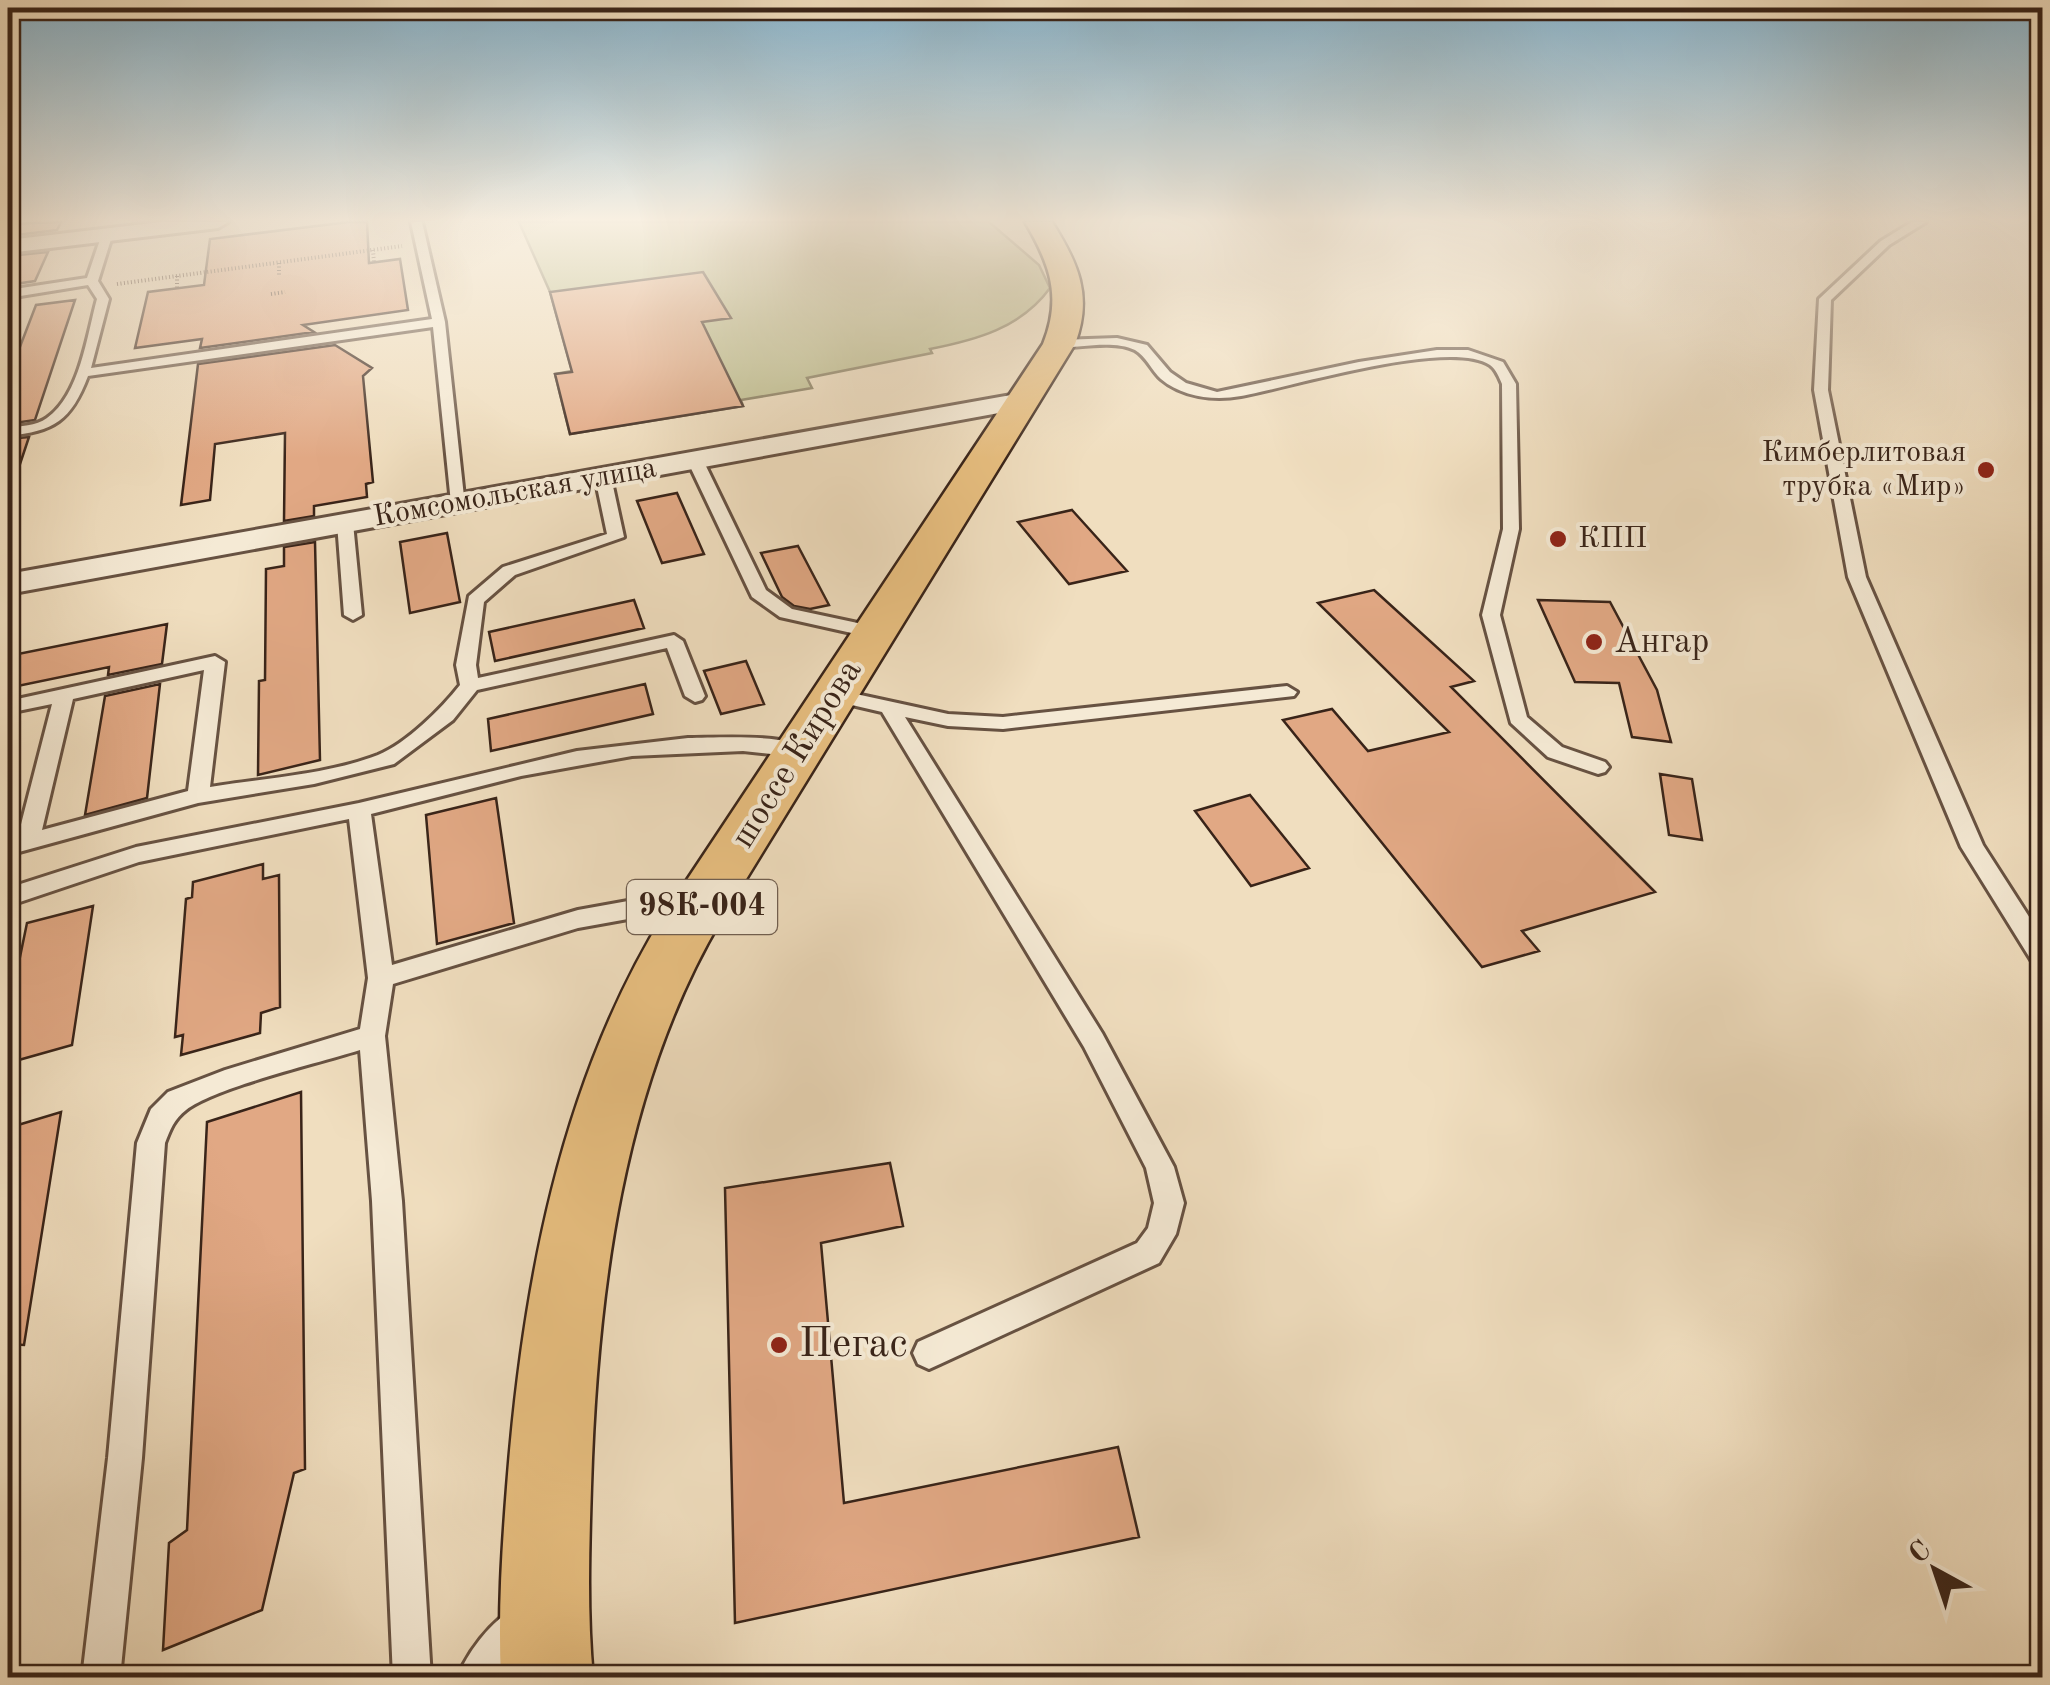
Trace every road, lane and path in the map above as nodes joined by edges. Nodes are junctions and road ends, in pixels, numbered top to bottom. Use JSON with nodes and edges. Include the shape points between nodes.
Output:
{"nodes":[{"id":1,"x":103,"y":301,"type":"edge"},
{"id":2,"x":434,"y":301,"type":"edge"},
{"id":3,"x":1070,"y":301,"type":"edge"},
{"id":4,"x":1825,"y":301,"type":"edge"},
{"id":5,"x":439,"y":322,"type":"junction"},
{"id":6,"x":1059,"y":344,"type":"junction"},
{"id":7,"x":82,"y":374,"type":"junction"},
{"id":8,"x":1022,"y":401,"type":"junction"},
{"id":9,"x":8,"y":432,"type":"edge"},
{"id":10,"x":695,"y":460,"type":"junction"},
{"id":11,"x":603,"y":477,"type":"junction"},
{"id":12,"x":459,"y":504,"type":"junction"},
{"id":13,"x":345,"y":524,"type":"junction"},
{"id":14,"x":8,"y":584,"type":"edge"},
{"id":15,"x":353,"y":615,"type":"dead end"},
{"id":16,"x":874,"y":632,"type":"junction"},
{"id":17,"x":470,"y":686,"type":"junction"},
{"id":18,"x":1288,"y":692,"type":"dead end"},
{"id":19,"x":64,"y":695,"type":"junction"},
{"id":20,"x":695,"y":696,"type":"dead end"},
{"id":21,"x":861,"y":701,"type":"junction"},
{"id":22,"x":8,"y":707,"type":"edge"},
{"id":23,"x":798,"y":750,"type":"junction"},
{"id":24,"x":1598,"y":767,"type":"dead end"},
{"id":25,"x":198,"y":796,"type":"junction"},
{"id":26,"x":359,"y":810,"type":"junction"},
{"id":27,"x":18,"y":845,"type":"edge"},
{"id":28,"x":8,"y":897,"type":"edge"},
{"id":29,"x":698,"y":914,"type":"junction"},
{"id":30,"x":2042,"y":956,"type":"edge"},
{"id":31,"x":382,"y":978,"type":"junction"},
{"id":32,"x":372,"y":1036,"type":"junction"},
{"id":33,"x":929,"y":1353,"type":"dead end"},
{"id":34,"x":545,"y":1651,"type":"edge"},
{"id":35,"x":101,"y":1678,"type":"edge"},
{"id":36,"x":412,"y":1678,"type":"edge"},
{"id":37,"x":493,"y":1678,"type":"edge"}],
"edges":[{"from":1,"to":7,"type":"lane"},
{"from":2,"to":5,"type":"lane"},
{"from":3,"to":6,"type":"main road","name":"шоссе Кирова","number":"98К-004"},
{"from":4,"to":30,"type":"lane","via":[[1822,390],[1858,577],[1972,847]]},
{"from":5,"to":7,"type":"lane"},
{"from":5,"to":12,"type":"lane"},
{"from":6,"to":8,"type":"main road","name":"шоссе Кирова","number":"98К-004"},
{"from":6,"to":24,"type":"lane","via":[[1142,348],[1181,386],[1217,396],[1450,352],[1490,359],[1502,368],[1512,529],[1491,615],[1518,719],[1555,752]]},
{"from":7,"to":9,"type":"lane","via":[[56,418]]},
{"from":8,"to":10,"type":"street","name":"Комсомольская улица"},
{"from":8,"to":16,"type":"main road","name":"шоссе Кирова","number":"98К-004"},
{"from":10,"to":11,"type":"street","name":"Комсомольская улица"},
{"from":10,"to":16,"type":"lane","via":[[758,593],[786,613]]},
{"from":11,"to":12,"type":"street","name":"Комсомольская улица"},
{"from":11,"to":17,"type":"lane","via":[[616,537],[509,571],[475,600],[466,665]]},
{"from":12,"to":13,"type":"street","name":"Комсомольская улица"},
{"from":13,"to":14,"type":"street","name":"Комсомольская улица"},
{"from":13,"to":15,"type":"lane"},
{"from":16,"to":21,"type":"main road","name":"шоссе Кирова","number":"98К-004"},
{"from":17,"to":20,"type":"lane","via":[[674,641]]},
{"from":17,"to":25,"type":"lane","via":[[446,716],[387,759]]},
{"from":18,"to":21,"type":"lane","via":[[1004,723],[948,720]]},
{"from":19,"to":22,"type":"lane"},
{"from":19,"to":25,"type":"lane","via":[[215,662]]},
{"from":19,"to":27,"type":"lane"},
{"from":21,"to":23,"type":"main road","name":"шоссе Кирова","number":"98К-004"},
{"from":21,"to":33,"type":"lane","via":[[1092,1040],[1160,1166],[1169,1203],[1148,1253]]},
{"from":23,"to":26,"type":"lane","via":[[717,742],[645,750],[529,767]]},
{"from":23,"to":29,"type":"main road","name":"шоссе Кирова","number":"98К-004"},
{"from":25,"to":27,"type":"lane"},
{"from":26,"to":28,"type":"lane","via":[[136,856]]},
{"from":26,"to":31,"type":"lane"},
{"from":29,"to":31,"type":"lane","via":[[639,908],[578,920]]},
{"from":29,"to":34,"type":"main road","name":"шоссе Кирова","number":"98К-004","via":[[652,992],[586,1193],[557,1373]]},
{"from":31,"to":32,"type":"lane"},
{"from":32,"to":35,"type":"lane","via":[[225,1081],[178,1100],[161,1117],[152,1143]]},
{"from":32,"to":36,"type":"lane"},
{"from":34,"to":37,"type":"street"}]}
